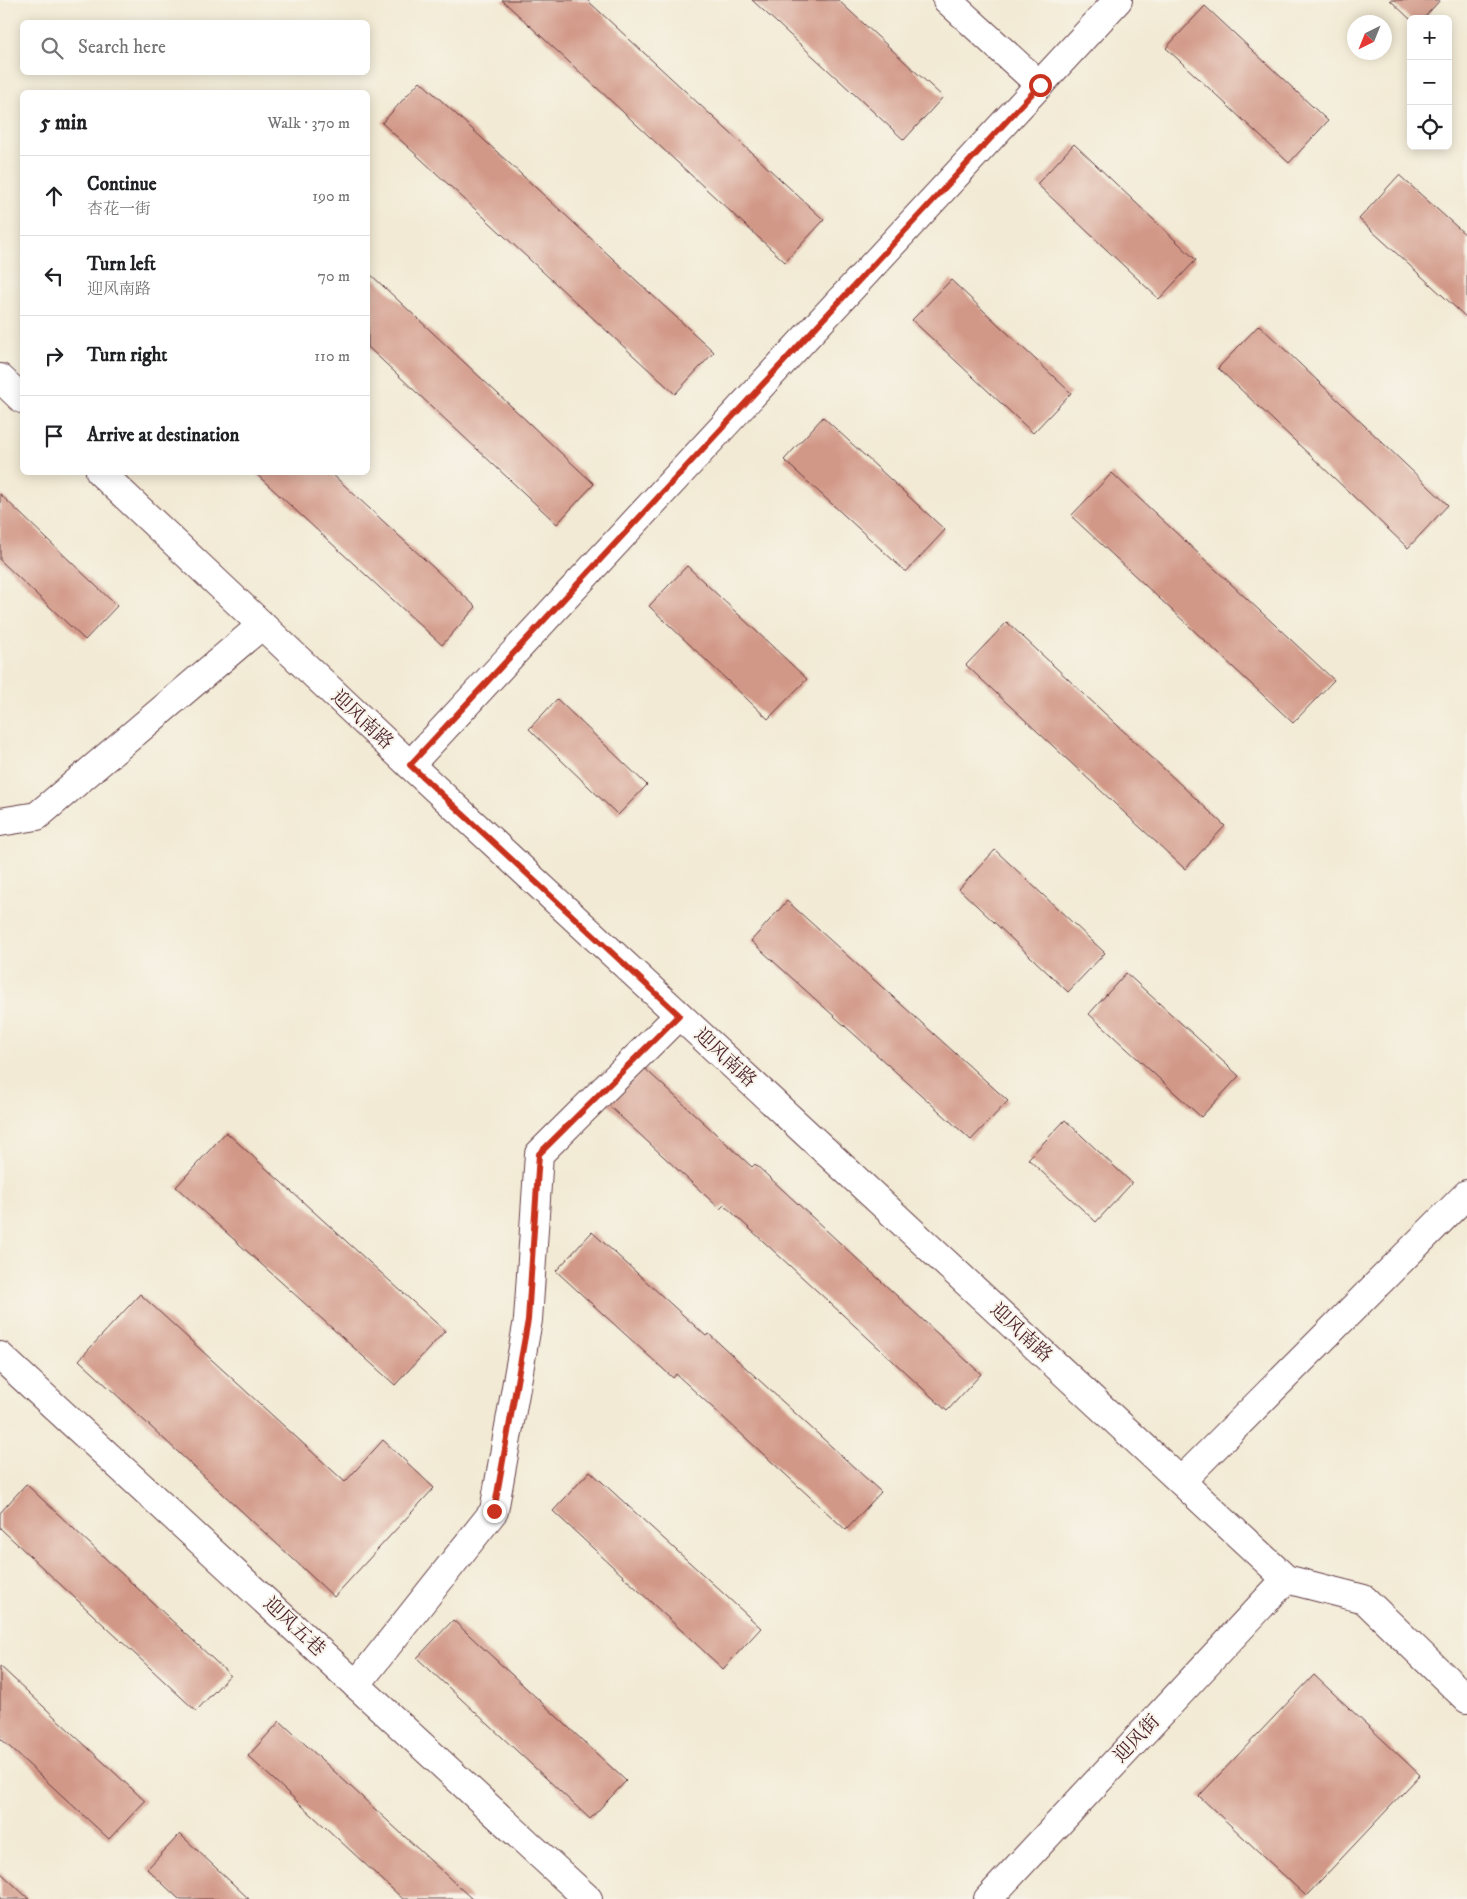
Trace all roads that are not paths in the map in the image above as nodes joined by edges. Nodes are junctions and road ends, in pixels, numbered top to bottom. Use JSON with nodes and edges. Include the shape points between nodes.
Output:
{"nodes":[{"id":1,"x":947,"y":0,"type":"edge"},
{"id":2,"x":1118,"y":0,"type":"edge"},
{"id":3,"x":1040,"y":85,"type":"junction"},
{"id":4,"x":0,"y":378,"type":"edge"},
{"id":5,"x":20,"y":397,"type":"edge"},
{"id":6,"x":103,"y":475,"type":"edge"},
{"id":7,"x":262,"y":625,"type":"junction"},
{"id":8,"x":410,"y":765,"type":"junction"},
{"id":9,"x":0,"y":822,"type":"edge"},
{"id":10,"x":679,"y":1015,"type":"junction"},
{"id":11,"x":1467,"y":1194,"type":"edge"},
{"id":12,"x":4,"y":1366,"type":"edge"},
{"id":13,"x":1181,"y":1482,"type":"junction"},
{"id":14,"x":1286,"y":1579,"type":"junction"},
{"id":15,"x":356,"y":1685,"type":"junction"},
{"id":16,"x":1467,"y":1700,"type":"edge"},
{"id":17,"x":588,"y":1899,"type":"edge"},
{"id":18,"x":988,"y":1899,"type":"edge"}],
"edges":[{"from":1,"to":3,"type":"street"},
{"from":2,"to":3,"type":"street"},
{"from":3,"to":8,"type":"street"},
{"from":4,"to":5,"type":"street"},
{"from":6,"to":7,"type":"street","name":"迎风南路"},
{"from":7,"to":8,"type":"street","name":"迎风南路"},
{"from":7,"to":9,"type":"street","via":[[38,816]]},
{"from":8,"to":10,"type":"street","name":"迎风南路"},
{"from":10,"to":13,"type":"street","name":"迎风南路"},
{"from":10,"to":15,"type":"street","via":[[539,1154],[528,1320],[494,1511]]},
{"from":11,"to":13,"type":"street"},
{"from":12,"to":15,"type":"street","name":"迎风五巷"},
{"from":13,"to":14,"type":"street","name":"迎风南路"},
{"from":14,"to":16,"type":"street","via":[[1364,1599]]},
{"from":14,"to":18,"type":"street","name":"迎风街"},
{"from":15,"to":17,"type":"street","name":"迎风五巷"}]}
